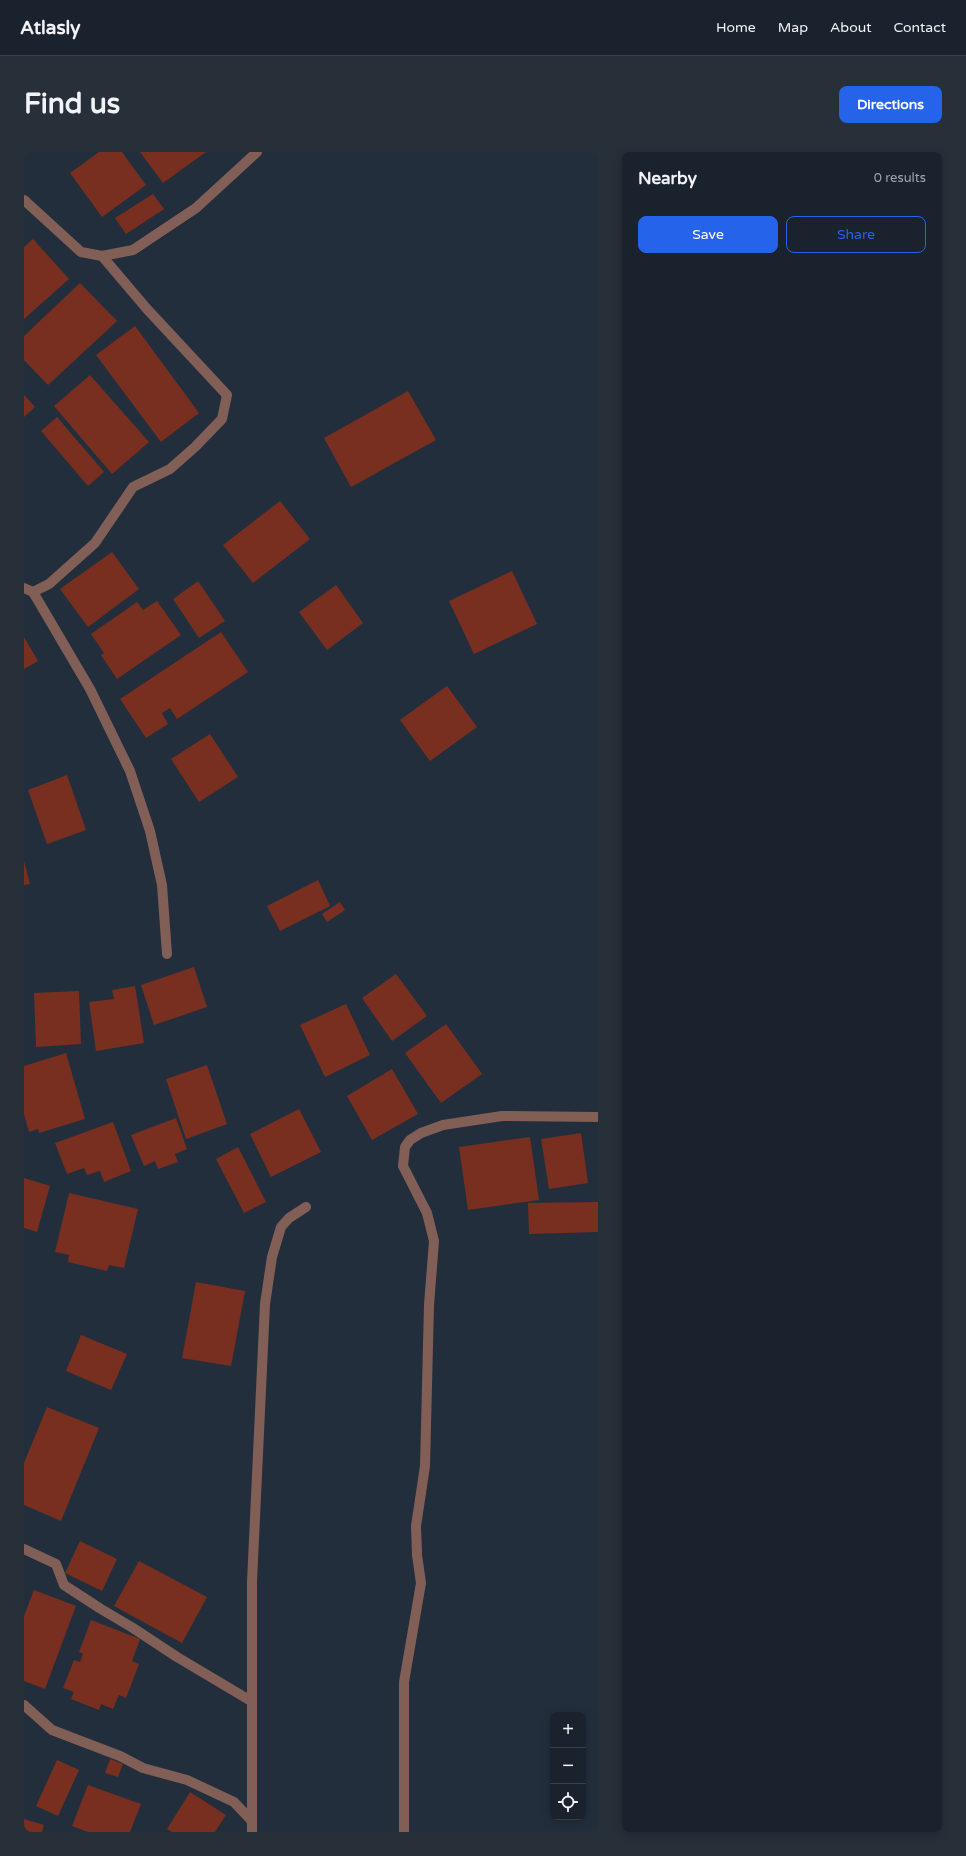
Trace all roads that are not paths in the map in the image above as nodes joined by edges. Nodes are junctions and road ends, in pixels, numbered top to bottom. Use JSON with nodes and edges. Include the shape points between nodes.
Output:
{"nodes":[{"id":1,"x":257,"y":152,"type":"edge"},
{"id":2,"x":24,"y":200,"type":"edge"},
{"id":3,"x":102,"y":256,"type":"junction"},
{"id":4,"x":28,"y":590,"type":"edge"},
{"id":5,"x":167,"y":954,"type":"dead end"},
{"id":6,"x":598,"y":1117,"type":"edge"},
{"id":7,"x":306,"y":1207,"type":"dead end"},
{"id":8,"x":24,"y":1549,"type":"edge"},
{"id":9,"x":251,"y":1702,"type":"junction"},
{"id":10,"x":24,"y":1705,"type":"edge"},
{"id":11,"x":251,"y":1820,"type":"junction"},
{"id":12,"x":252,"y":1832,"type":"edge"},
{"id":13,"x":404,"y":1832,"type":"edge"}],
"edges":[{"from":1,"to":3,"type":"street","via":[[196,208],[133,250]]},
{"from":2,"to":3,"type":"street","via":[[81,252]]},
{"from":3,"to":4,"type":"street","via":[[227,395],[222,419],[170,469],[134,487],[95,543],[49,584]]},
{"from":4,"to":5,"type":"street","via":[[90,689],[130,771],[150,831],[162,885]]},
{"from":6,"to":13,"type":"street","via":[[502,1116],[443,1125],[420,1133],[405,1147],[403,1166],[427,1213],[434,1241],[429,1306],[425,1466],[416,1526],[421,1583],[404,1682]]},
{"from":7,"to":9,"type":"street","via":[[289,1218],[281,1227],[272,1257],[265,1304],[252,1582]]},
{"from":8,"to":9,"type":"street","via":[[56,1564],[64,1585]]},
{"from":9,"to":11,"type":"street"},
{"from":10,"to":11,"type":"street","via":[[52,1730],[120,1756],[143,1768],[187,1780],[234,1802]]},
{"from":11,"to":12,"type":"street"}]}
